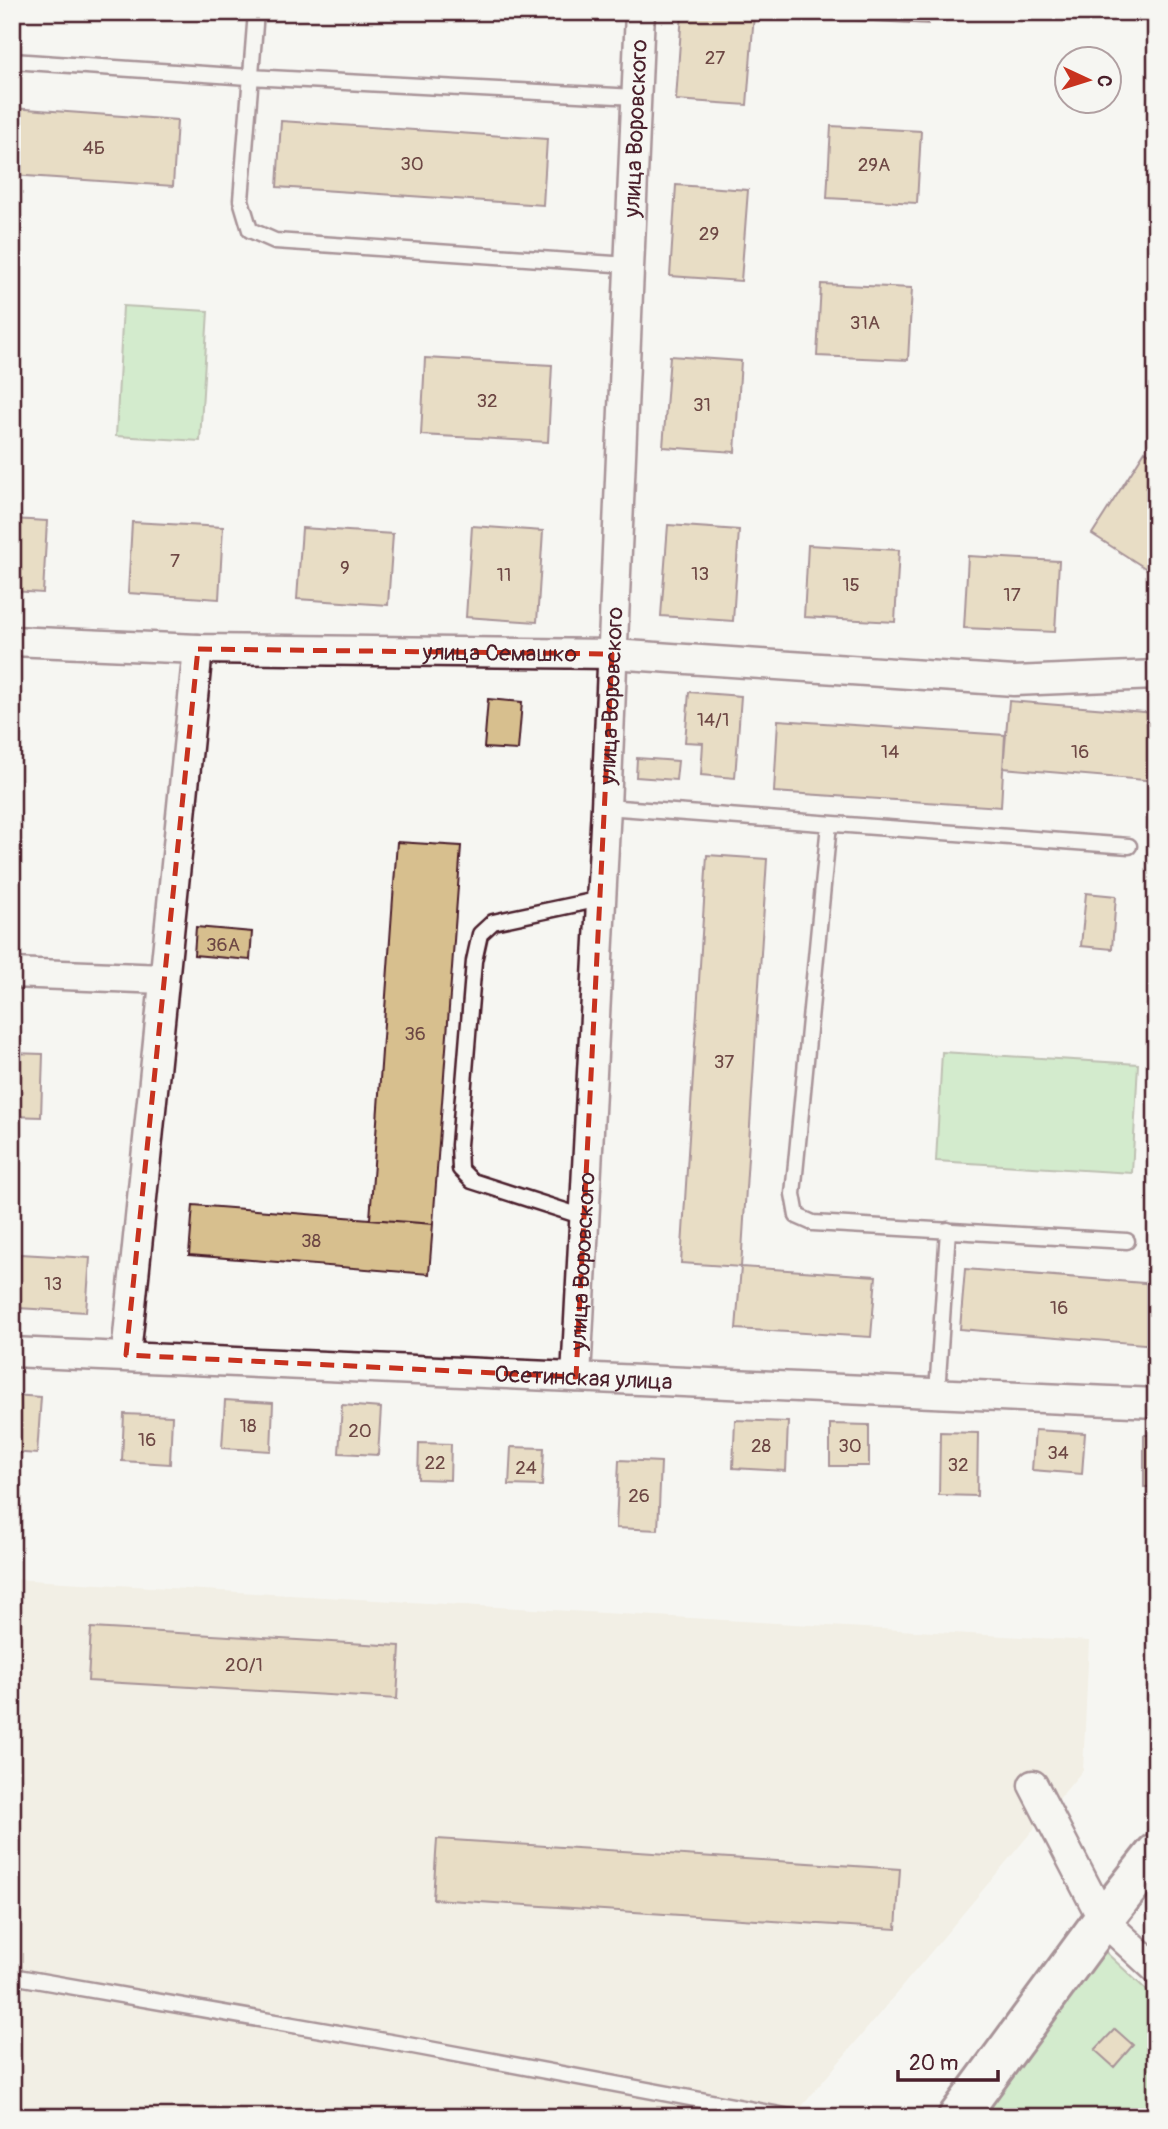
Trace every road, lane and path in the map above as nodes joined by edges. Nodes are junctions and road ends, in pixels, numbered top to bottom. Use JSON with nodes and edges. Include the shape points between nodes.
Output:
{"nodes":[{"id":1,"x":256,"y":12,"type":"edge"},
{"id":2,"x":640,"y":12,"type":"edge"},
{"id":3,"x":12,"y":61,"type":"edge"},
{"id":4,"x":249,"y":77,"type":"junction"},
{"id":5,"x":636,"y":97,"type":"junction"},
{"id":6,"x":629,"y":265,"type":"junction"},
{"id":7,"x":12,"y":640,"type":"edge"},
{"id":8,"x":198,"y":649,"type":"junction"},
{"id":9,"x":612,"y":654,"type":"junction"},
{"id":10,"x":1156,"y":675,"type":"edge"},
{"id":11,"x":606,"y":807,"type":"junction"},
{"id":12,"x":829,"y":824,"type":"junction"},
{"id":13,"x":1129,"y":846,"type":"dead end"},
{"id":14,"x":601,"y":900,"type":"junction"},
{"id":15,"x":12,"y":973,"type":"edge"},
{"id":16,"x":164,"y":979,"type":"junction"},
{"id":17,"x":584,"y":1217,"type":"junction"},
{"id":18,"x":948,"y":1230,"type":"junction"},
{"id":19,"x":1127,"y":1241,"type":"dead end"},
{"id":20,"x":12,"y":1352,"type":"edge"},
{"id":21,"x":126,"y":1355,"type":"junction"},
{"id":22,"x":576,"y":1377,"type":"junction"},
{"id":23,"x":937,"y":1393,"type":"junction"},
{"id":24,"x":1156,"y":1402,"type":"edge"},
{"id":25,"x":1033,"y":1785,"type":"dead end"},
{"id":26,"x":1156,"y":1853,"type":"edge"},
{"id":27,"x":1103,"y":1920,"type":"junction"},
{"id":28,"x":1156,"y":1969,"type":"edge"},
{"id":29,"x":12,"y":1976,"type":"edge"},
{"id":30,"x":791,"y":2117,"type":"edge"},
{"id":31,"x":958,"y":2117,"type":"edge"}],
"edges":[{"from":1,"to":4,"type":"lane"},
{"from":2,"to":5,"type":"street","name":"улица Воровского"},
{"from":3,"to":4,"type":"lane"},
{"from":4,"to":5,"type":"lane"},
{"from":4,"to":6,"type":"lane","via":[[241,200],[250,230],[275,241]]},
{"from":5,"to":6,"type":"street","name":"улица Воровского"},
{"from":6,"to":9,"type":"street","name":"улица Воровского"},
{"from":7,"to":8,"type":"street","name":"улица Семашко"},
{"from":8,"to":9,"type":"street","name":"улица Семашко"},
{"from":8,"to":16,"type":"street"},
{"from":9,"to":10,"type":"street","name":"улица Семашко","via":[[1014,681]]},
{"from":9,"to":11,"type":"street","name":"улица Воровского"},
{"from":11,"to":12,"type":"lane"},
{"from":11,"to":14,"type":"street","name":"улица Воровского"},
{"from":12,"to":13,"type":"lane"},
{"from":12,"to":18,"type":"lane","via":[[793,1194],[797,1216],[813,1223]]},
{"from":14,"to":17,"type":"street","name":"улица Воровского"},
{"from":14,"to":17,"type":"lane","via":[[492,922],[480,934],[459,1145],[460,1169],[472,1181]]},
{"from":15,"to":16,"type":"street"},
{"from":16,"to":21,"type":"street"},
{"from":17,"to":22,"type":"street","name":"улица Воровского"},
{"from":18,"to":19,"type":"lane"},
{"from":18,"to":23,"type":"lane"},
{"from":20,"to":21,"type":"street","name":"Осетинская улица"},
{"from":21,"to":22,"type":"street","name":"Осетинская улица"},
{"from":22,"to":23,"type":"street","name":"Осетинская улица"},
{"from":23,"to":24,"type":"street","name":"Осетинская улица"},
{"from":25,"to":27,"type":"street"},
{"from":26,"to":27,"type":"main road"},
{"from":27,"to":28,"type":"street"},
{"from":27,"to":31,"type":"main road"},
{"from":29,"to":30,"type":"lane"}]}
